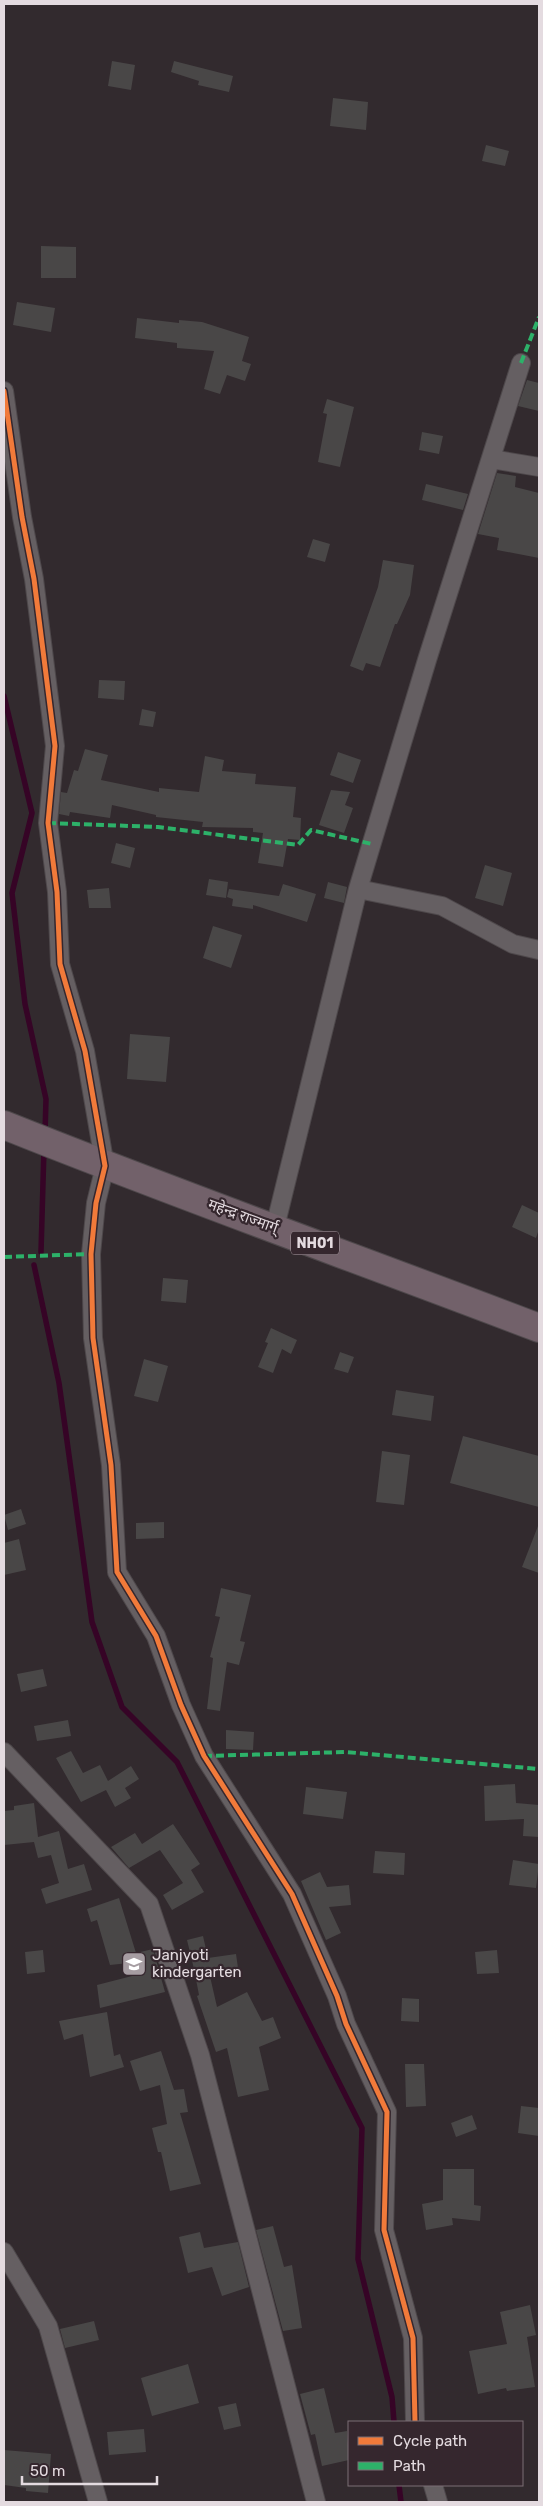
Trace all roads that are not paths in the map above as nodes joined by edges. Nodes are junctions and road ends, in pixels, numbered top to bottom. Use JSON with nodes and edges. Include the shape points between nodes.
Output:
{"nodes":[{"id":1,"x":521,"y":362,"type":"dead end"},
{"id":2,"x":4,"y":391,"type":"edge"},
{"id":3,"x":491,"y":459,"type":"junction"},
{"id":4,"x":539,"y":467,"type":"edge"},
{"id":5,"x":358,"y":889,"type":"junction"},
{"id":6,"x":539,"y":950,"type":"edge"},
{"id":7,"x":4,"y":1125,"type":"edge"},
{"id":8,"x":97,"y":1162,"type":"junction"},
{"id":9,"x":275,"y":1228,"type":"junction"},
{"id":10,"x":539,"y":1328,"type":"edge"},
{"id":11,"x":4,"y":1752,"type":"edge"},
{"id":12,"x":4,"y":2252,"type":"edge"},
{"id":13,"x":415,"y":2421,"type":"edge"},
{"id":14,"x":434,"y":2486,"type":"edge"},
{"id":15,"x":98,"y":2502,"type":"edge"},
{"id":16,"x":316,"y":2502,"type":"edge"},
{"id":17,"x":438,"y":2502,"type":"edge"}],
"edges":[{"from":1,"to":3,"type":"street"},
{"from":2,"to":8,"type":"street","via":[[34,579],[55,746],[48,823],[57,892],[60,964],[85,1051]]},
{"from":3,"to":4,"type":"street"},
{"from":3,"to":5,"type":"street"},
{"from":5,"to":6,"type":"street","via":[[442,906],[513,944]]},
{"from":5,"to":9,"type":"street"},
{"from":7,"to":8,"type":"highway","name":"महेन्द्र राज्मार्ग्","number":"NH01"},
{"from":8,"to":9,"type":"highway","name":"महेन्द्र राज्मार्ग्","number":"NH01"},
{"from":8,"to":13,"type":"street","via":[[91,1254],[93,1338],[110,1465],[117,1572],[156,1636],[204,1756],[292,1894],[387,2112],[384,2230],[413,2338]]},
{"from":9,"to":10,"type":"highway","name":"महेन्द्र राज्मार्ग्","number":"NH01"},
{"from":11,"to":16,"type":"street","via":[[149,1904],[200,2055]]},
{"from":12,"to":15,"type":"street","via":[[48,2326]]},
{"from":14,"to":17,"type":"street"}]}
